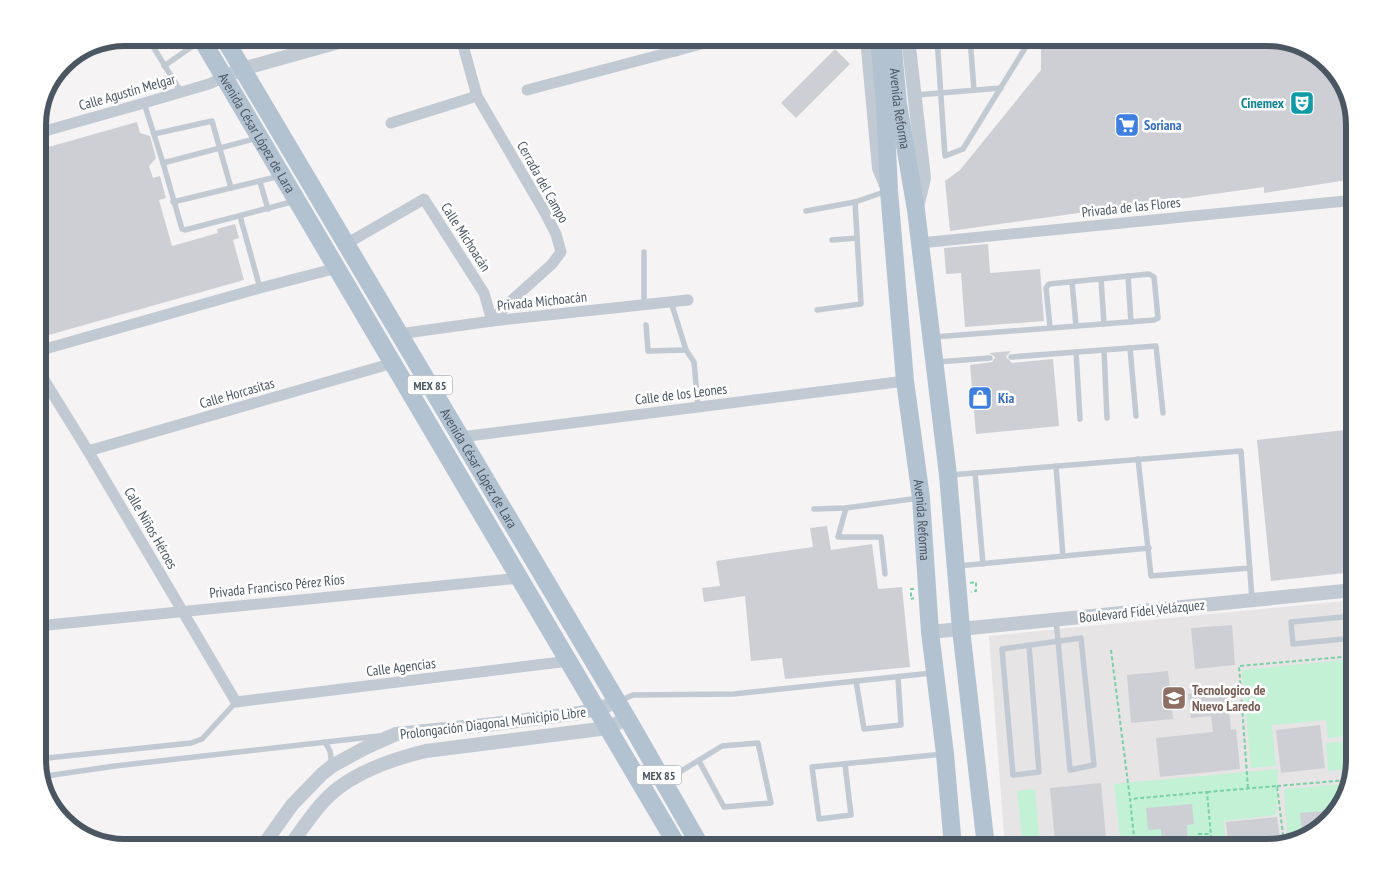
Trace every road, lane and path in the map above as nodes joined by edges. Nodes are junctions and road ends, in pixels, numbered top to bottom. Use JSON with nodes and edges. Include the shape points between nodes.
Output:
{"nodes":[{"id":1,"x":153,"y":46,"type":"edge"},
{"id":2,"x":190,"y":46,"type":"edge"},
{"id":3,"x":206,"y":46,"type":"edge"},
{"id":4,"x":229,"y":46,"type":"edge"},
{"id":5,"x":324,"y":46,"type":"edge"},
{"id":6,"x":463,"y":46,"type":"edge"},
{"id":7,"x":675,"y":46,"type":"edge"},
{"id":8,"x":692,"y":46,"type":"edge"},
{"id":9,"x":868,"y":46,"type":"edge"},
{"id":10,"x":880,"y":46,"type":"edge"},
{"id":11,"x":893,"y":46,"type":"edge"},
{"id":12,"x":909,"y":46,"type":"edge"},
{"id":13,"x":938,"y":46,"type":"edge"},
{"id":14,"x":971,"y":46,"type":"edge"},
{"id":15,"x":1027,"y":46,"type":"edge"},
{"id":16,"x":676,"y":50,"type":"junction"},
{"id":17,"x":164,"y":66,"type":"junction"},
{"id":18,"x":242,"y":69,"type":"junction"},
{"id":19,"x":224,"y":78,"type":"junction"},
{"id":20,"x":1001,"y":88,"type":"junction"},
{"id":21,"x":527,"y":90,"type":"dead end"},
{"id":22,"x":974,"y":90,"type":"junction"},
{"id":23,"x":181,"y":92,"type":"junction"},
{"id":24,"x":940,"y":93,"type":"junction"},
{"id":25,"x":914,"y":95,"type":"junction"},
{"id":26,"x":477,"y":96,"type":"junction"},
{"id":27,"x":144,"y":103,"type":"junction"},
{"id":28,"x":391,"y":122,"type":"dead end"},
{"id":29,"x":46,"y":131,"type":"edge"},
{"id":30,"x":154,"y":134,"type":"junction"},
{"id":31,"x":260,"y":137,"type":"junction"},
{"id":32,"x":220,"y":148,"type":"junction"},
{"id":33,"x":163,"y":163,"type":"junction"},
{"id":34,"x":282,"y":176,"type":"junction"},
{"id":35,"x":260,"y":182,"type":"junction"},
{"id":36,"x":231,"y":188,"type":"junction"},
{"id":37,"x":889,"y":191,"type":"junction"},
{"id":38,"x":297,"y":200,"type":"junction"},
{"id":39,"x":1345,"y":201,"type":"dead end"},
{"id":40,"x":173,"y":202,"type":"junction"},
{"id":41,"x":855,"y":202,"type":"junction"},
{"id":42,"x":268,"y":208,"type":"junction"},
{"id":43,"x":916,"y":210,"type":"junction"},
{"id":44,"x":806,"y":211,"type":"dead end"},
{"id":45,"x":240,"y":216,"type":"junction"},
{"id":46,"x":857,"y":238,"type":"junction"},
{"id":47,"x":832,"y":240,"type":"dead end"},
{"id":48,"x":920,"y":243,"type":"junction"},
{"id":49,"x":346,"y":244,"type":"junction"},
{"id":50,"x":644,"y":252,"type":"dead end"},
{"id":51,"x":337,"y":268,"type":"junction"},
{"id":52,"x":1128,"y":276,"type":"junction"},
{"id":53,"x":1101,"y":279,"type":"junction"},
{"id":54,"x":1072,"y":282,"type":"junction"},
{"id":55,"x":260,"y":288,"type":"junction"},
{"id":56,"x":688,"y":300,"type":"dead end"},
{"id":57,"x":671,"y":302,"type":"junction"},
{"id":58,"x":644,"y":305,"type":"junction"},
{"id":59,"x":817,"y":310,"type":"dead end"},
{"id":60,"x":492,"y":321,"type":"junction"},
{"id":61,"x":1131,"y":322,"type":"junction"},
{"id":62,"x":1104,"y":324,"type":"junction"},
{"id":63,"x":646,"y":325,"type":"dead end"},
{"id":64,"x":1076,"y":326,"type":"junction"},
{"id":65,"x":1050,"y":328,"type":"junction"},
{"id":66,"x":399,"y":334,"type":"junction"},
{"id":67,"x":932,"y":338,"type":"junction"},
{"id":68,"x":1130,"y":348,"type":"junction"},
{"id":69,"x":46,"y":349,"type":"edge"},
{"id":70,"x":686,"y":350,"type":"junction"},
{"id":71,"x":1104,"y":350,"type":"junction"},
{"id":72,"x":1076,"y":352,"type":"junction"},
{"id":73,"x":1011,"y":357,"type":"dead end"},
{"id":74,"x":990,"y":358,"type":"dead end"},
{"id":75,"x":934,"y":362,"type":"junction"},
{"id":76,"x":393,"y":364,"type":"junction"},
{"id":77,"x":905,"y":381,"type":"junction"},
{"id":78,"x":46,"y":383,"type":"edge"},
{"id":79,"x":698,"y":406,"type":"junction"},
{"id":80,"x":1163,"y":413,"type":"dead end"},
{"id":81,"x":1136,"y":416,"type":"dead end"},
{"id":82,"x":1107,"y":418,"type":"dead end"},
{"id":83,"x":1080,"y":419,"type":"dead end"},
{"id":84,"x":461,"y":437,"type":"junction"},
{"id":85,"x":88,"y":451,"type":"junction"},
{"id":86,"x":1138,"y":459,"type":"junction"},
{"id":87,"x":1056,"y":466,"type":"junction"},
{"id":88,"x":975,"y":473,"type":"junction"},
{"id":89,"x":948,"y":475,"type":"junction"},
{"id":90,"x":921,"y":498,"type":"junction"},
{"id":91,"x":846,"y":508,"type":"junction"},
{"id":92,"x":814,"y":509,"type":"dead end"},
{"id":93,"x":1149,"y":548,"type":"junction"},
{"id":94,"x":1063,"y":556,"type":"junction"},
{"id":95,"x":983,"y":564,"type":"junction"},
{"id":96,"x":956,"y":566,"type":"junction"},
{"id":97,"x":1250,"y":568,"type":"junction"},
{"id":98,"x":885,"y":574,"type":"dead end"},
{"id":99,"x":520,"y":578,"type":"junction"},
{"id":100,"x":976,"y":582,"type":"dead end"},
{"id":101,"x":911,"y":589,"type":"dead end"},
{"id":102,"x":1346,"y":591,"type":"edge"},
{"id":103,"x":970,"y":592,"type":"dead end"},
{"id":104,"x":914,"y":598,"type":"dead end"},
{"id":105,"x":1252,"y":600,"type":"junction"},
{"id":106,"x":182,"y":611,"type":"junction"},
{"id":107,"x":1346,"y":617,"type":"edge"},
{"id":108,"x":1056,"y":620,"type":"junction"},
{"id":109,"x":46,"y":625,"type":"edge"},
{"id":110,"x":961,"y":629,"type":"junction"},
{"id":111,"x":930,"y":632,"type":"junction"},
{"id":112,"x":1346,"y":639,"type":"edge"},
{"id":113,"x":1058,"y":640,"type":"junction"},
{"id":114,"x":1028,"y":645,"type":"junction"},
{"id":115,"x":1111,"y":650,"type":"dead end"},
{"id":116,"x":1346,"y":657,"type":"edge"},
{"id":117,"x":569,"y":661,"type":"junction"},
{"id":118,"x":935,"y":673,"type":"junction"},
{"id":119,"x":898,"y":677,"type":"junction"},
{"id":120,"x":856,"y":681,"type":"junction"},
{"id":121,"x":236,"y":702,"type":"junction"},
{"id":122,"x":617,"y":702,"type":"junction"},
{"id":123,"x":597,"y":709,"type":"junction"},
{"id":124,"x":627,"y":718,"type":"junction"},
{"id":125,"x":494,"y":724,"type":"junction"},
{"id":126,"x":608,"y":728,"type":"junction"},
{"id":127,"x":396,"y":734,"type":"junction"},
{"id":128,"x":325,"y":742,"type":"junction"},
{"id":129,"x":494,"y":742,"type":"junction"},
{"id":130,"x":945,"y":754,"type":"junction"},
{"id":131,"x":46,"y":758,"type":"edge"},
{"id":132,"x":699,"y":761,"type":"junction"},
{"id":133,"x":845,"y":764,"type":"junction"},
{"id":134,"x":332,"y":766,"type":"junction"},
{"id":135,"x":48,"y":776,"type":"edge"},
{"id":136,"x":1343,"y":780,"type":"edge"},
{"id":137,"x":663,"y":782,"type":"junction"},
{"id":138,"x":1277,"y":786,"type":"junction"},
{"id":139,"x":1248,"y":788,"type":"junction"},
{"id":140,"x":1207,"y":792,"type":"junction"},
{"id":141,"x":1130,"y":800,"type":"junction"},
{"id":142,"x":1198,"y":834,"type":"dead end"},
{"id":143,"x":1211,"y":834,"type":"junction"},
{"id":144,"x":1283,"y":837,"type":"edge"},
{"id":145,"x":269,"y":839,"type":"edge"},
{"id":146,"x":296,"y":839,"type":"edge"},
{"id":147,"x":673,"y":839,"type":"edge"},
{"id":148,"x":697,"y":839,"type":"edge"},
{"id":149,"x":952,"y":839,"type":"edge"},
{"id":150,"x":985,"y":839,"type":"edge"},
{"id":151,"x":1134,"y":839,"type":"edge"},
{"id":152,"x":1211,"y":839,"type":"edge"}],
"edges":[{"from":1,"to":17,"type":"lane"},
{"from":2,"to":17,"type":"lane"},
{"from":3,"to":19,"type":"main road","name":"Avenida César López de Lara","number":"MEX 85"},
{"from":4,"to":18,"type":"main road","name":"Avenida César López de Lara","number":"MEX 85"},
{"from":5,"to":18,"type":"street"},
{"from":6,"to":26,"type":"street","name":"Cerrada del Campo"},
{"from":7,"to":16,"type":"street"},
{"from":8,"to":16,"type":"street"},
{"from":9,"to":37,"type":"street","name":"Avenida Reforma","via":[[879,168]]},
{"from":10,"to":37,"type":"main road","name":"Avenida Reforma"},
{"from":11,"to":43,"type":"main road","name":"Avenida Reforma","via":[[898,104]]},
{"from":12,"to":25,"type":"street","name":"Avenida Reforma"},
{"from":13,"to":24,"type":"lane"},
{"from":14,"to":22,"type":"lane"},
{"from":15,"to":20,"type":"lane"},
{"from":16,"to":21,"type":"street"},
{"from":17,"to":23,"type":"lane"},
{"from":18,"to":19,"type":"street"},
{"from":18,"to":49,"type":"main road","name":"Avenida César López de Lara","number":"MEX 85"},
{"from":19,"to":23,"type":"street","name":"Calle Agustín Melgar"},
{"from":19,"to":31,"type":"main road","name":"Avenida César López de Lara","number":"MEX 85"},
{"from":20,"to":22,"type":"lane"},
{"from":20,"to":24,"type":"lane","via":[[963,149],[945,156]]},
{"from":22,"to":24,"type":"lane"},
{"from":23,"to":27,"type":"street","name":"Calle Agustín Melgar"},
{"from":24,"to":25,"type":"lane"},
{"from":25,"to":43,"type":"street","name":"Avenida Reforma","via":[[924,178]]},
{"from":26,"to":28,"type":"street"},
{"from":26,"to":60,"type":"street","name":"Cerrada del Campo","via":[[544,211],[561,252]]},
{"from":27,"to":29,"type":"street","name":"Calle Agustín Melgar"},
{"from":27,"to":30,"type":"lane"},
{"from":30,"to":32,"type":"lane","via":[[212,121]]},
{"from":30,"to":33,"type":"lane"},
{"from":31,"to":32,"type":"lane"},
{"from":31,"to":34,"type":"main road","name":"Avenida César López de Lara","number":"MEX 85"},
{"from":32,"to":33,"type":"lane"},
{"from":32,"to":36,"type":"lane"},
{"from":33,"to":40,"type":"lane"},
{"from":34,"to":35,"type":"lane"},
{"from":34,"to":38,"type":"main road","name":"Avenida César López de Lara","number":"MEX 85"},
{"from":35,"to":36,"type":"lane"},
{"from":35,"to":42,"type":"lane"},
{"from":36,"to":40,"type":"lane"},
{"from":37,"to":41,"type":"lane"},
{"from":37,"to":77,"type":"main road","name":"Avenida Reforma"},
{"from":38,"to":42,"type":"lane"},
{"from":38,"to":51,"type":"main road","name":"Avenida César López de Lara","number":"MEX 85"},
{"from":39,"to":48,"type":"street","name":"Privada de las Flores"},
{"from":40,"to":45,"type":"lane","via":[[180,226],[185,230]]},
{"from":41,"to":44,"type":"lane"},
{"from":41,"to":46,"type":"lane"},
{"from":42,"to":45,"type":"lane"},
{"from":43,"to":48,"type":"main road","name":"Avenida Reforma"},
{"from":45,"to":55,"type":"lane"},
{"from":46,"to":47,"type":"lane"},
{"from":46,"to":59,"type":"lane","via":[[861,304]]},
{"from":48,"to":67,"type":"main road","name":"Avenida Reforma"},
{"from":49,"to":60,"type":"street","name":"Calle Michoacán","via":[[424,199],[484,293]]},
{"from":49,"to":66,"type":"main road","name":"Avenida César López de Lara","number":"MEX 85"},
{"from":50,"to":58,"type":"lane"},
{"from":51,"to":55,"type":"street"},
{"from":51,"to":76,"type":"main road","name":"Avenida César López de Lara","number":"MEX 85"},
{"from":52,"to":53,"type":"lane"},
{"from":52,"to":61,"type":"lane"},
{"from":52,"to":61,"type":"lane","via":[[1149,274],[1154,277],[1158,318]]},
{"from":53,"to":54,"type":"lane"},
{"from":53,"to":62,"type":"lane"},
{"from":54,"to":64,"type":"lane"},
{"from":54,"to":65,"type":"lane","via":[[1049,284],[1046,288]]},
{"from":55,"to":69,"type":"street"},
{"from":56,"to":57,"type":"street","name":"Privada Michoacán"},
{"from":57,"to":58,"type":"street","name":"Privada Michoacán"},
{"from":57,"to":70,"type":"lane"},
{"from":58,"to":60,"type":"street","name":"Privada Michoacán"},
{"from":60,"to":66,"type":"street","name":"Privada Michoacán"},
{"from":61,"to":62,"type":"lane"},
{"from":62,"to":64,"type":"lane"},
{"from":63,"to":70,"type":"lane","via":[[648,351]]},
{"from":64,"to":65,"type":"lane"},
{"from":65,"to":67,"type":"lane"},
{"from":66,"to":84,"type":"main road","name":"Avenida César López de Lara","number":"MEX 85"},
{"from":67,"to":75,"type":"main road","name":"Avenida Reforma"},
{"from":68,"to":71,"type":"lane"},
{"from":68,"to":80,"type":"lane","via":[[1156,346]]},
{"from":68,"to":81,"type":"lane"},
{"from":70,"to":79,"type":"lane","via":[[694,362]]},
{"from":71,"to":72,"type":"lane"},
{"from":71,"to":82,"type":"lane"},
{"from":72,"to":73,"type":"lane"},
{"from":72,"to":83,"type":"lane"},
{"from":74,"to":75,"type":"lane"},
{"from":75,"to":89,"type":"main road","name":"Avenida Reforma"},
{"from":76,"to":85,"type":"street","name":"Calle Horcasitas"},
{"from":76,"to":99,"type":"main road","name":"Avenida César López de Lara","number":"MEX 85"},
{"from":77,"to":79,"type":"street","name":"Calle de los Leones"},
{"from":77,"to":90,"type":"main road","name":"Avenida Reforma"},
{"from":78,"to":85,"type":"street","name":"Calle Niños Héroes"},
{"from":79,"to":84,"type":"street","name":"Calle de los Leones"},
{"from":84,"to":122,"type":"main road","name":"Avenida César López de Lara","number":"MEX 85"},
{"from":85,"to":106,"type":"street","name":"Calle Niños Héroes"},
{"from":86,"to":87,"type":"lane"},
{"from":86,"to":93,"type":"lane"},
{"from":86,"to":97,"type":"lane","via":[[1241,450]]},
{"from":87,"to":88,"type":"lane"},
{"from":87,"to":94,"type":"lane"},
{"from":88,"to":89,"type":"lane"},
{"from":88,"to":95,"type":"lane"},
{"from":89,"to":96,"type":"main road","name":"Avenida Reforma"},
{"from":90,"to":91,"type":"lane"},
{"from":90,"to":111,"type":"main road","name":"Avenida Reforma"},
{"from":91,"to":92,"type":"lane"},
{"from":91,"to":98,"type":"lane","via":[[838,537],[881,537]]},
{"from":93,"to":94,"type":"lane"},
{"from":93,"to":97,"type":"lane","via":[[1151,576]]},
{"from":94,"to":95,"type":"lane"},
{"from":95,"to":96,"type":"lane"},
{"from":96,"to":110,"type":"main road","name":"Avenida Reforma"},
{"from":97,"to":105,"type":"lane"},
{"from":99,"to":106,"type":"street","name":"Privada Francisco Pérez Ríos"},
{"from":99,"to":117,"type":"main road","name":"Avenida César López de Lara","number":"MEX 85"},
{"from":100,"to":103,"type":"path","via":[[976,591]]},
{"from":101,"to":104,"type":"path","via":[[911,599]]},
{"from":102,"to":105,"type":"street","name":"Boulevard Fidel Velázquez"},
{"from":105,"to":108,"type":"street","name":"Boulevard Fidel Velázquez"},
{"from":106,"to":109,"type":"street","name":"Privada Francisco Pérez Ríos"},
{"from":106,"to":121,"type":"street","name":"Calle Niños Héroes"},
{"from":107,"to":112,"type":"lane","via":[[1291,622],[1293,644]]},
{"from":108,"to":110,"type":"street","name":"Boulevard Fidel Velázquez"},
{"from":108,"to":113,"type":"lane"},
{"from":110,"to":111,"type":"street","name":"Boulevard Fidel Velázquez"},
{"from":110,"to":150,"type":"main road","name":"Avenida Reforma"},
{"from":111,"to":118,"type":"main road","name":"Avenida Reforma"},
{"from":113,"to":113,"type":"lane","via":[[1081,638],[1094,765],[1070,770]]},
{"from":113,"to":114,"type":"lane"},
{"from":114,"to":114,"type":"lane","via":[[1002,650],[1013,775],[1039,772]]},
{"from":115,"to":141,"type":"path"},
{"from":116,"to":139,"type":"path","via":[[1238,666]]},
{"from":117,"to":121,"type":"street","name":"Calle Agencias"},
{"from":117,"to":123,"type":"main road","name":"Avenida César López de Lara","number":"MEX 85"},
{"from":118,"to":119,"type":"lane"},
{"from":118,"to":130,"type":"main road","name":"Avenida Reforma"},
{"from":119,"to":120,"type":"lane"},
{"from":119,"to":120,"type":"lane","via":[[901,725],[864,729]]},
{"from":120,"to":122,"type":"lane","via":[[734,694],[633,695]]},
{"from":121,"to":131,"type":"lane","via":[[202,739],[191,743]]},
{"from":122,"to":123,"type":"street","name":"Prolongación Diagonal Municipio Libre"},
{"from":122,"to":124,"type":"main road","name":"Avenida César López de Lara","number":"MEX 85"},
{"from":123,"to":125,"type":"street","name":"Prolongación Diagonal Municipio Libre"},
{"from":123,"to":126,"type":"main road","name":"Avenida César López de Lara","number":"MEX 85"},
{"from":124,"to":126,"type":"street","name":"Prolongación Diagonal Municipio Libre"},
{"from":124,"to":137,"type":"main road","name":"Avenida César López de Lara","number":"MEX 85"},
{"from":125,"to":127,"type":"street","name":"Prolongación Diagonal Municipio Libre"},
{"from":125,"to":129,"type":"street"},
{"from":126,"to":129,"type":"street","name":"Prolongación Diagonal Municipio Libre"},
{"from":126,"to":147,"type":"main road","name":"Avenida César López de Lara","number":"MEX 85"},
{"from":127,"to":128,"type":"lane"},
{"from":127,"to":134,"type":"street","name":"Prolongación Diagonal Municipio Libre"},
{"from":128,"to":134,"type":"lane"},
{"from":128,"to":135,"type":"lane"},
{"from":129,"to":146,"type":"street","name":"Prolongación Diagonal Municipio Libre","via":[[426,750],[400,757],[356,777],[324,800]]},
{"from":130,"to":133,"type":"lane"},
{"from":130,"to":149,"type":"main road","name":"Avenida Reforma"},
{"from":132,"to":132,"type":"lane","via":[[722,746],[758,743],[771,803],[724,806]]},
{"from":132,"to":137,"type":"lane"},
{"from":133,"to":133,"type":"lane","via":[[851,816],[819,820],[812,767]]},
{"from":134,"to":145,"type":"street","name":"Prolongación Diagonal Municipio Libre","via":[[305,790]]},
{"from":136,"to":138,"type":"path"},
{"from":137,"to":148,"type":"main road","name":"Avenida César López de Lara","number":"MEX 85"},
{"from":138,"to":139,"type":"path"},
{"from":138,"to":144,"type":"path"},
{"from":139,"to":140,"type":"path"},
{"from":140,"to":141,"type":"path"},
{"from":140,"to":143,"type":"path"},
{"from":141,"to":151,"type":"path"},
{"from":142,"to":143,"type":"path"},
{"from":143,"to":152,"type":"path"}]}
